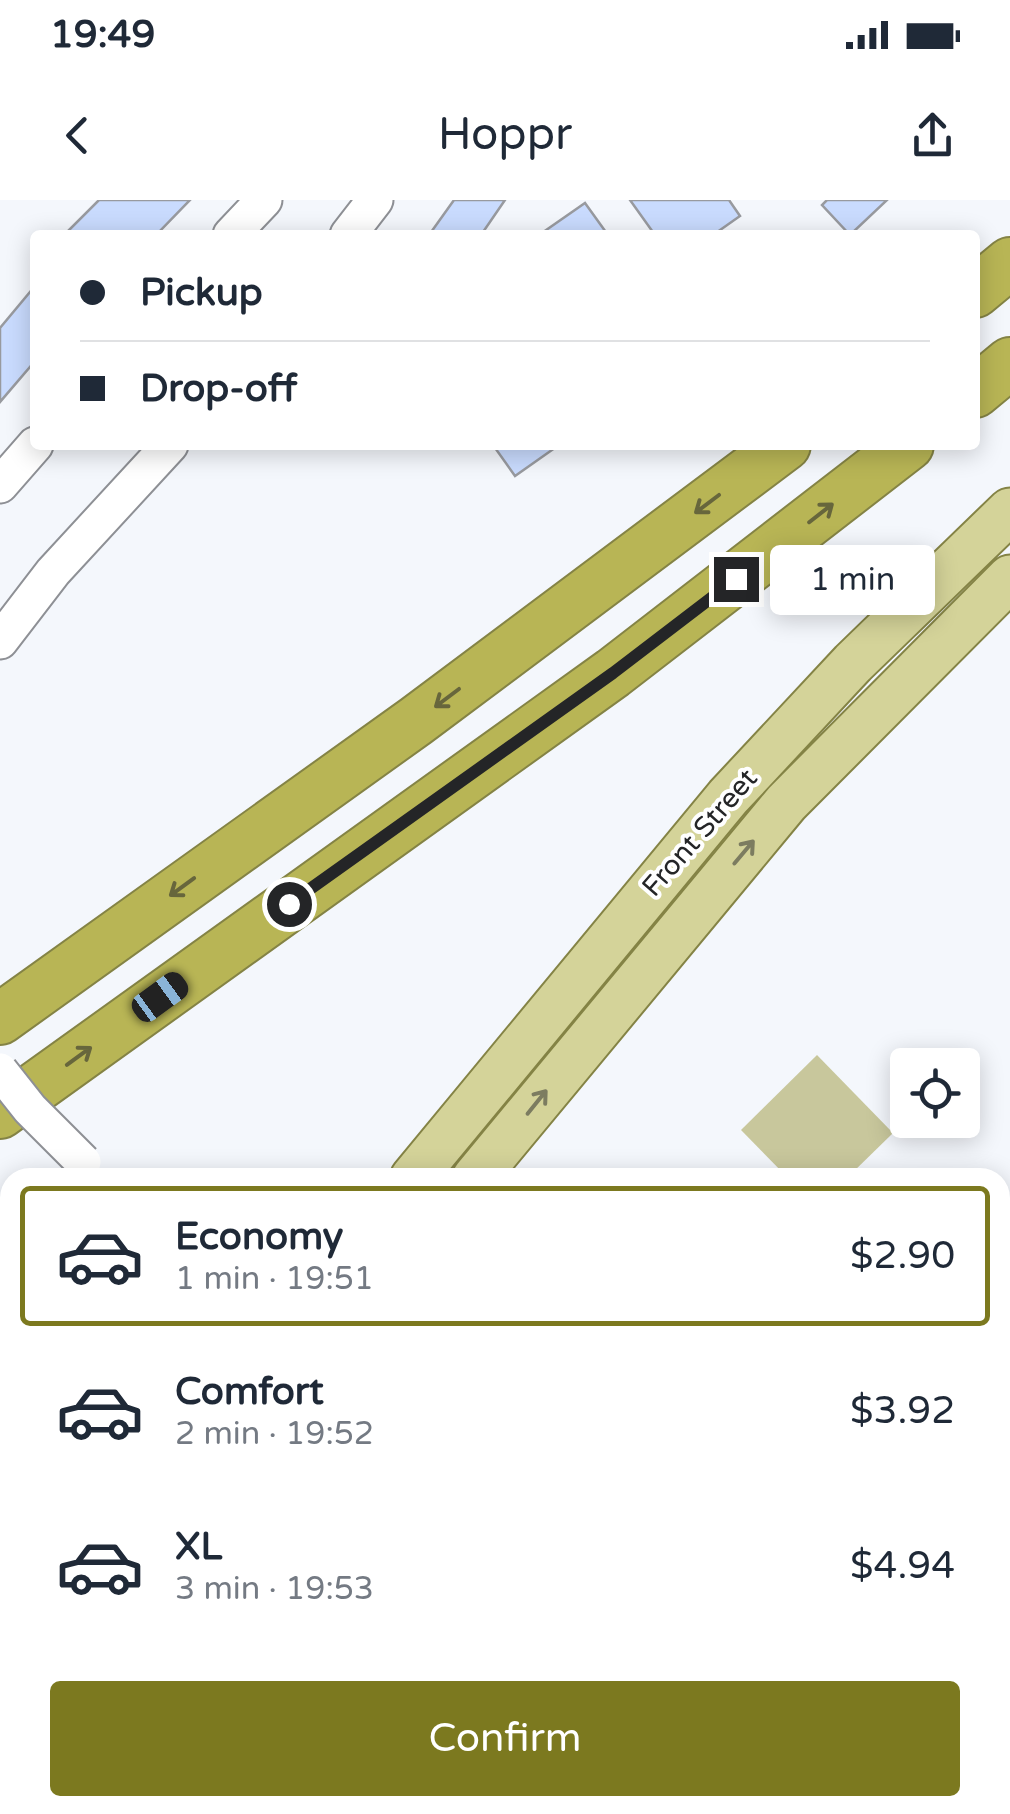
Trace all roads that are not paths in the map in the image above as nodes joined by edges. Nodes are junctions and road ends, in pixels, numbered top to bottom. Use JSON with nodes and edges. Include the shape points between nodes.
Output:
{"nodes":[{"id":1,"x":264,"y":200,"type":"edge"},
{"id":2,"x":376,"y":200,"type":"edge"},
{"id":3,"x":235,"y":230,"type":"edge"},
{"id":4,"x":352,"y":230,"type":"edge"},
{"id":5,"x":1010,"y":263,"type":"edge"},
{"id":6,"x":980,"y":288,"type":"edge"},
{"id":7,"x":1010,"y":363,"type":"edge"},
{"id":8,"x":980,"y":388,"type":"edge"},
{"id":9,"x":30,"y":450,"type":"edge"},
{"id":10,"x":165,"y":450,"type":"edge"},
{"id":11,"x":778,"y":450,"type":"edge"},
{"id":12,"x":902,"y":450,"type":"edge"},
{"id":13,"x":0,"y":485,"type":"edge"},
{"id":14,"x":1010,"y":510,"type":"edge"},
{"id":15,"x":1010,"y":578,"type":"edge"},
{"id":16,"x":0,"y":642,"type":"edge"},
{"id":17,"x":0,"y":1019,"type":"edge"},
{"id":18,"x":0,"y":1071,"type":"edge"},
{"id":19,"x":0,"y":1114,"type":"edge"},
{"id":20,"x":89,"y":1168,"type":"edge"},
{"id":21,"x":422,"y":1168,"type":"edge"},
{"id":22,"x":483,"y":1168,"type":"edge"}],
"edges":[{"from":1,"to":3,"type":"street"},
{"from":2,"to":4,"type":"street"},
{"from":5,"to":6,"type":"highway"},
{"from":7,"to":8,"type":"highway"},
{"from":9,"to":13,"type":"street"},
{"from":10,"to":16,"type":"street","via":[[53,572]]},
{"from":11,"to":17,"type":"highway","one_way":true},
{"from":19,"to":12,"type":"highway","one_way":true,"via":[[613,673]]},
{"from":14,"to":21,"type":"main road","name":"Front Street","via":[[740,784]]},
{"from":22,"to":15,"type":"main road","name":"Front Street","one_way":true,"via":[[786,802]]},
{"from":18,"to":20,"type":"street","bridge":true}]}
